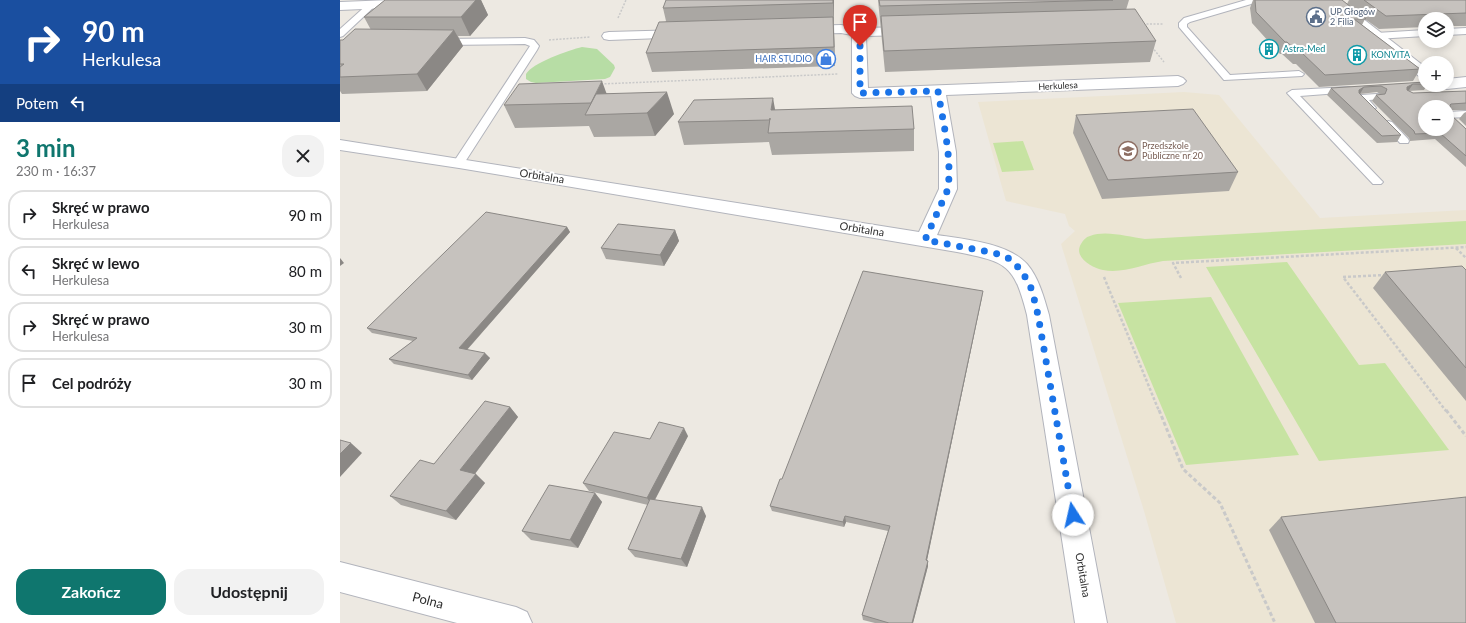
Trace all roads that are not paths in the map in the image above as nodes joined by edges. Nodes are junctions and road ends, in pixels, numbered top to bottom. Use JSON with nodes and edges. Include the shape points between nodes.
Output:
{"nodes":[{"id":1,"x":1255,"y":0,"type":"edge"},
{"id":2,"x":1332,"y":0,"type":"edge"},
{"id":3,"x":419,"y":3,"type":"edge"},
{"id":4,"x":372,"y":5,"type":"junction"},
{"id":5,"x":340,"y":6,"type":"edge"},
{"id":6,"x":923,"y":30,"type":"edge"},
{"id":7,"x":794,"y":31,"type":"edge"},
{"id":8,"x":1466,"y":31,"type":"edge"},
{"id":9,"x":859,"y":32,"type":"junction"},
{"id":10,"x":1454,"y":32,"type":"edge"},
{"id":11,"x":1418,"y":33,"type":"edge"},
{"id":12,"x":694,"y":34,"type":"edge"},
{"id":13,"x":609,"y":36,"type":"road end"},
{"id":14,"x":1376,"y":36,"type":"junction"},
{"id":15,"x":341,"y":38,"type":"edge"},
{"id":16,"x":437,"y":42,"type":"edge"},
{"id":17,"x":1418,"y":69,"type":"edge"},
{"id":18,"x":1299,"y":74,"type":"dead end"},
{"id":19,"x":1178,"y":81,"type":"road end"},
{"id":20,"x":1394,"y":87,"type":"edge"},
{"id":21,"x":938,"y":91,"type":"junction"},
{"id":22,"x":1406,"y":96,"type":"edge"},
{"id":23,"x":1466,"y":114,"type":"edge"},
{"id":24,"x":1454,"y":115,"type":"edge"},
{"id":25,"x":1404,"y":141,"type":"dead end"},
{"id":26,"x":340,"y":145,"type":"edge"},
{"id":27,"x":459,"y":163,"type":"junction"},
{"id":28,"x":1377,"y":182,"type":"dead end"},
{"id":29,"x":925,"y":240,"type":"junction"},
{"id":30,"x":340,"y":577,"type":"edge"},
{"id":31,"x":516,"y":623,"type":"edge"},
{"id":32,"x":1091,"y":623,"type":"edge"}],
"edges":[{"from":1,"to":18,"type":"lane","via":[[1183,23],[1183,27],[1227,78]]},
{"from":2,"to":14,"type":"street"},
{"from":3,"to":4,"type":"street"},
{"from":4,"to":5,"type":"street"},
{"from":4,"to":15,"type":"lane"},
{"from":6,"to":9,"type":"street"},
{"from":7,"to":9,"type":"street","via":[[841,29]]},
{"from":8,"to":10,"type":"lane"},
{"from":9,"to":21,"type":"street","name":"Herkulesa","via":[[860,93]]},
{"from":11,"to":14,"type":"lane"},
{"from":12,"to":13,"type":"street"},
{"from":14,"to":17,"type":"street"},
{"from":16,"to":27,"type":"lane","via":[[534,43],[533,50]]},
{"from":19,"to":21,"type":"street","name":"Herkulesa"},
{"from":20,"to":28,"type":"lane","via":[[1292,93]]},
{"from":21,"to":29,"type":"street","via":[[949,160],[949,182]]},
{"from":22,"to":25,"type":"lane","via":[[1361,98]]},
{"from":23,"to":24,"type":"lane"},
{"from":26,"to":27,"type":"street","name":"Orbitalna"},
{"from":27,"to":29,"type":"street","name":"Orbitalna"},
{"from":29,"to":32,"type":"street","name":"Orbitalna","via":[[995,253],[1010,259],[1022,271],[1032,290]]},
{"from":30,"to":31,"type":"street","name":"Polna"}]}
